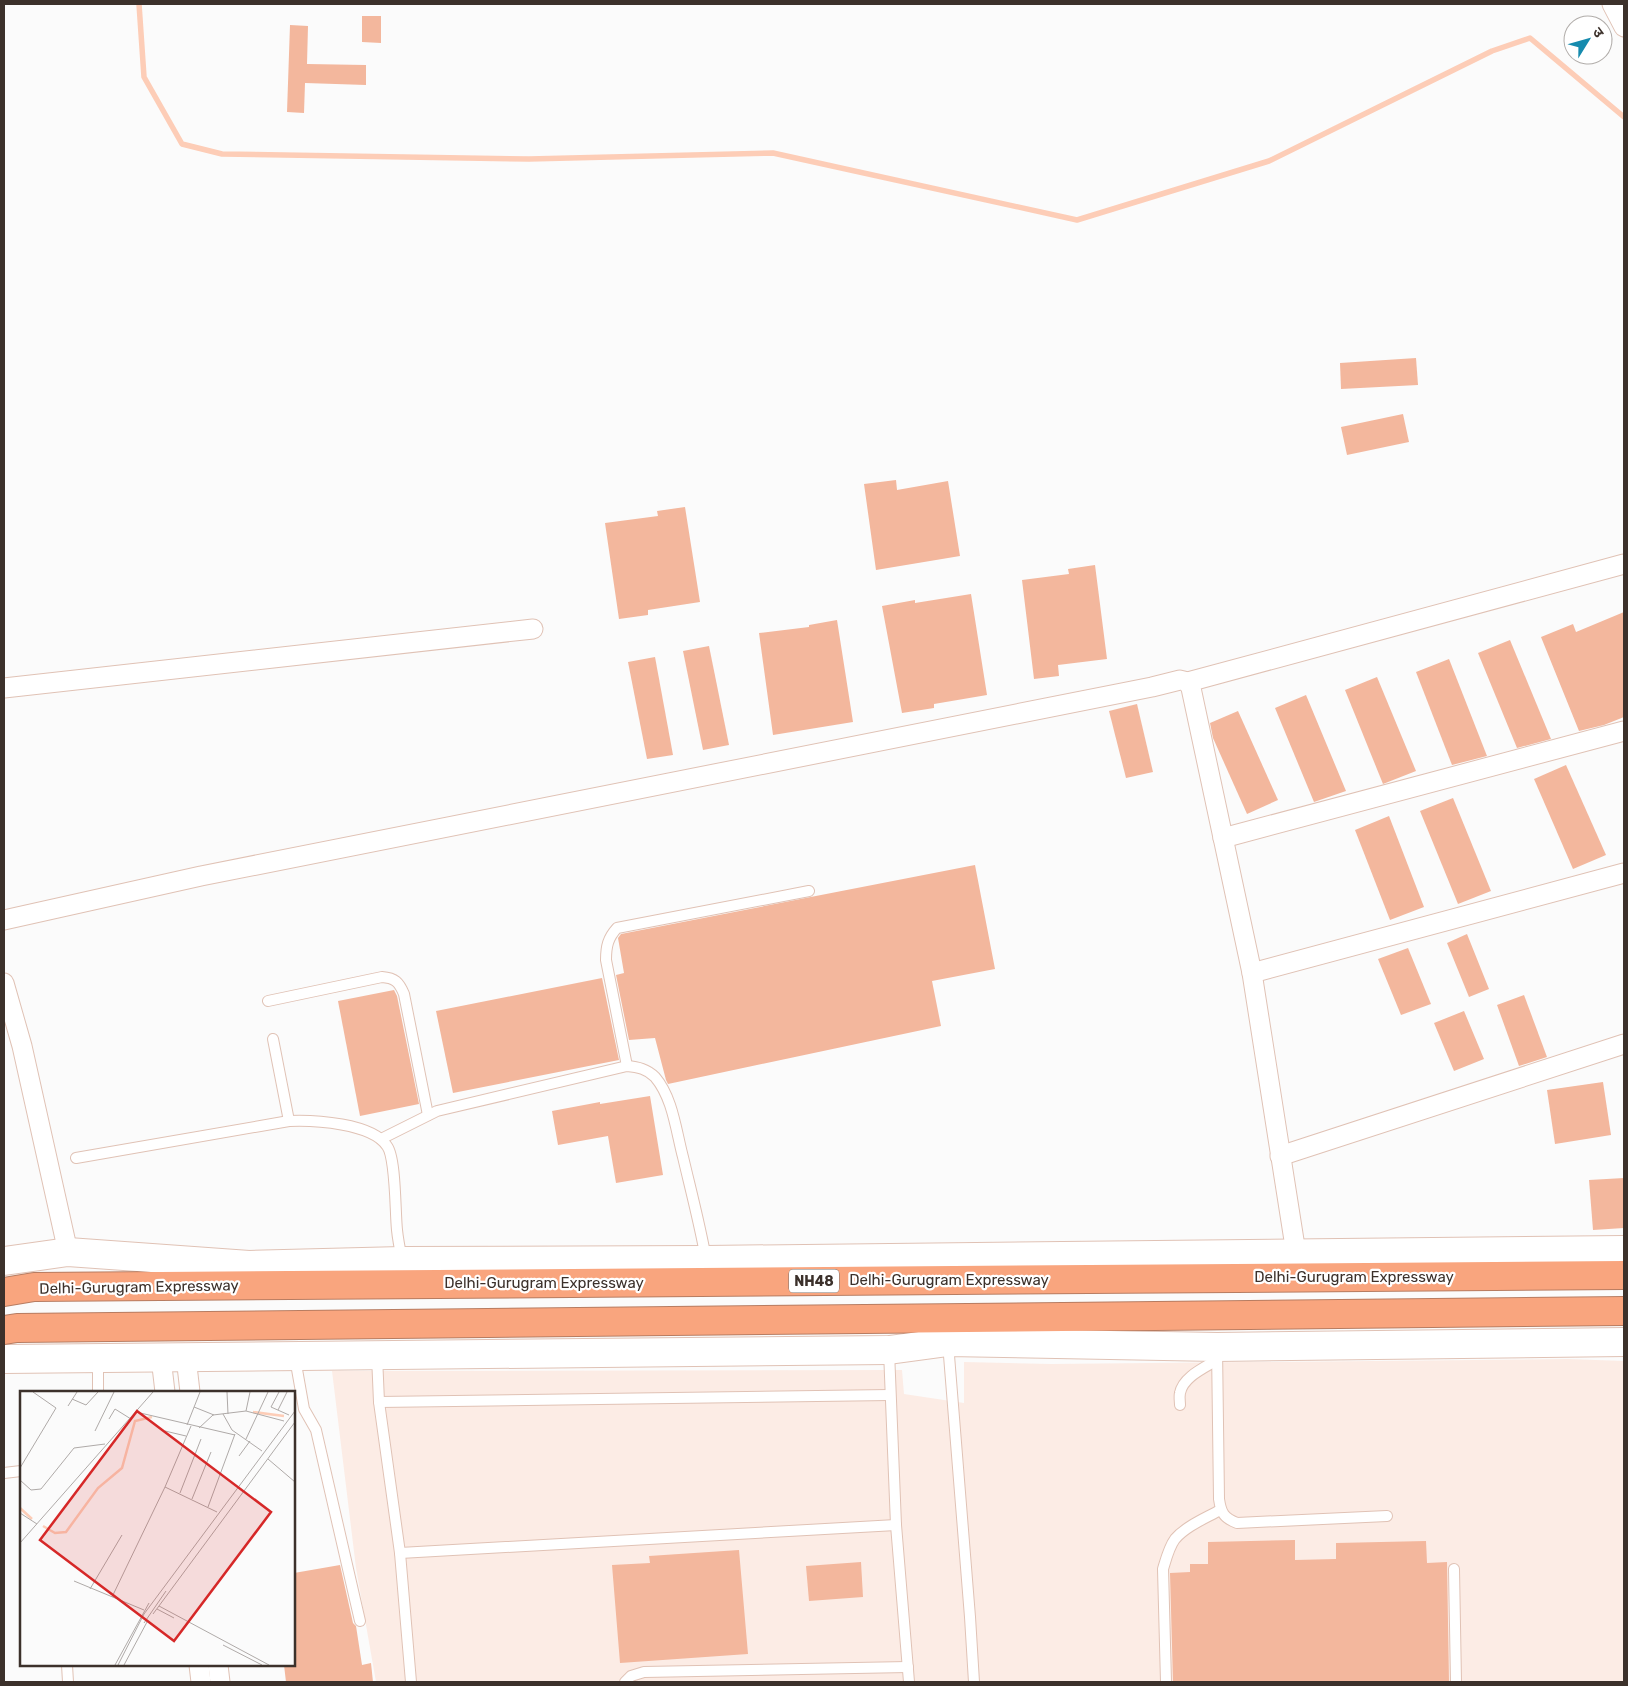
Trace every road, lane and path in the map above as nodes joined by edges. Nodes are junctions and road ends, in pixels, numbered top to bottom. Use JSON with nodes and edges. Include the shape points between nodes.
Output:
{"nodes":[{"id":1,"x":1612,"y":4,"type":"edge"},
{"id":2,"x":1624,"y":27,"type":"edge"},
{"id":3,"x":1624,"y":564,"type":"edge"},
{"id":4,"x":533,"y":629,"type":"dead end"},
{"id":5,"x":1188,"y":682,"type":"junction"},
{"id":6,"x":4,"y":688,"type":"edge"},
{"id":7,"x":1624,"y":731,"type":"edge"},
{"id":8,"x":1223,"y":838,"type":"junction"},
{"id":9,"x":1624,"y":873,"type":"edge"},
{"id":10,"x":809,"y":890,"type":"dead end"},
{"id":11,"x":4,"y":920,"type":"edge"},
{"id":12,"x":1252,"y":973,"type":"junction"},
{"id":13,"x":4,"y":983,"type":"edge"},
{"id":14,"x":268,"y":1001,"type":"dead end"},
{"id":15,"x":273,"y":1039,"type":"dead end"},
{"id":16,"x":1624,"y":1044,"type":"edge"},
{"id":17,"x":627,"y":1066,"type":"junction"},
{"id":18,"x":428,"y":1115,"type":"junction"},
{"id":19,"x":289,"y":1121,"type":"junction"},
{"id":20,"x":381,"y":1139,"type":"junction"},
{"id":21,"x":1280,"y":1156,"type":"junction"},
{"id":22,"x":76,"y":1158,"type":"dead end"},
{"id":23,"x":1624,"y":1250,"type":"edge"},
{"id":24,"x":68,"y":1252,"type":"junction"},
{"id":25,"x":1296,"y":1253,"type":"junction"},
{"id":26,"x":4,"y":1260,"type":"edge"},
{"id":27,"x":706,"y":1260,"type":"junction"},
{"id":28,"x":402,"y":1261,"type":"junction"},
{"id":29,"x":1624,"y":1275,"type":"edge"},
{"id":30,"x":4,"y":1292,"type":"edge"},
{"id":31,"x":1624,"y":1311,"type":"edge"},
{"id":32,"x":4,"y":1330,"type":"edge"},
{"id":33,"x":948,"y":1342,"type":"junction"},
{"id":34,"x":1624,"y":1342,"type":"edge"},
{"id":35,"x":889,"y":1350,"type":"junction"},
{"id":36,"x":1217,"y":1354,"type":"junction"},
{"id":37,"x":294,"y":1356,"type":"junction"},
{"id":38,"x":377,"y":1356,"type":"junction"},
{"id":39,"x":98,"y":1358,"type":"junction"},
{"id":40,"x":174,"y":1358,"type":"junction"},
{"id":41,"x":4,"y":1359,"type":"edge"},
{"id":42,"x":98,"y":1391,"type":"edge"},
{"id":43,"x":165,"y":1391,"type":"edge"},
{"id":44,"x":190,"y":1391,"type":"edge"},
{"id":45,"x":890,"y":1395,"type":"junction"},
{"id":46,"x":379,"y":1402,"type":"junction"},
{"id":47,"x":1180,"y":1406,"type":"dead end"},
{"id":48,"x":20,"y":1471,"type":"edge"},
{"id":49,"x":4,"y":1473,"type":"edge"},
{"id":50,"x":1220,"y":1510,"type":"junction"},
{"id":51,"x":1387,"y":1516,"type":"dead end"},
{"id":52,"x":896,"y":1525,"type":"junction"},
{"id":53,"x":400,"y":1553,"type":"junction"},
{"id":54,"x":1454,"y":1569,"type":"dead end"},
{"id":55,"x":360,"y":1621,"type":"dead end"},
{"id":56,"x":67,"y":1666,"type":"edge"},
{"id":57,"x":199,"y":1666,"type":"edge"},
{"id":58,"x":218,"y":1666,"type":"edge"},
{"id":59,"x":908,"y":1667,"type":"junction"},
{"id":60,"x":68,"y":1682,"type":"edge"},
{"id":61,"x":201,"y":1682,"type":"edge"},
{"id":62,"x":220,"y":1682,"type":"edge"},
{"id":63,"x":411,"y":1682,"type":"edge"},
{"id":64,"x":626,"y":1682,"type":"edge"},
{"id":65,"x":909,"y":1682,"type":"edge"},
{"id":66,"x":974,"y":1682,"type":"edge"},
{"id":67,"x":1166,"y":1682,"type":"edge"},
{"id":68,"x":1456,"y":1682,"type":"edge"}],
"edges":[{"from":1,"to":2,"type":"street"},
{"from":3,"to":5,"type":"street"},
{"from":4,"to":6,"type":"street"},
{"from":5,"to":8,"type":"street"},
{"from":5,"to":11,"type":"street","via":[[1180,680],[202,876]]},
{"from":7,"to":8,"type":"street"},
{"from":8,"to":12,"type":"street"},
{"from":9,"to":12,"type":"street"},
{"from":10,"to":17,"type":"lane","via":[[617,928],[609,937],[606,960]]},
{"from":12,"to":21,"type":"street"},
{"from":13,"to":24,"type":"street","via":[[22,1046]]},
{"from":14,"to":18,"type":"lane","via":[[382,977],[393,978],[404,994]]},
{"from":15,"to":19,"type":"lane"},
{"from":16,"to":21,"type":"street"},
{"from":17,"to":18,"type":"lane"},
{"from":17,"to":27,"type":"lane","via":[[649,1071],[667,1097]]},
{"from":18,"to":20,"type":"lane"},
{"from":19,"to":20,"type":"lane","via":[[324,1122],[363,1130]]},
{"from":19,"to":22,"type":"lane"},
{"from":20,"to":28,"type":"lane","via":[[391,1154]]},
{"from":21,"to":25,"type":"street"},
{"from":23,"to":25,"type":"main road"},
{"from":24,"to":26,"type":"main road"},
{"from":24,"to":28,"type":"main road","via":[[249,1265]]},
{"from":25,"to":27,"type":"main road"},
{"from":27,"to":28,"type":"main road"},
{"from":29,"to":30,"type":"highway","name":"Delhi-Gurugram Expressway","number":"NH48","via":[[34,1287]]},
{"from":31,"to":32,"type":"highway","via":[[36,1327]]},
{"from":33,"to":35,"type":"main road"},
{"from":33,"to":36,"type":"main road"},
{"from":33,"to":66,"type":"lane"},
{"from":34,"to":36,"type":"main road"},
{"from":35,"to":38,"type":"main road"},
{"from":35,"to":45,"type":"lane"},
{"from":36,"to":47,"type":"lane","via":[[1183,1385]]},
{"from":36,"to":50,"type":"lane"},
{"from":37,"to":38,"type":"main road"},
{"from":37,"to":40,"type":"main road"},
{"from":37,"to":55,"type":"lane","via":[[304,1409],[316,1430]]},
{"from":38,"to":46,"type":"lane"},
{"from":39,"to":40,"type":"main road"},
{"from":39,"to":41,"type":"main road"},
{"from":39,"to":42,"type":"lane"},
{"from":40,"to":43,"type":"street"},
{"from":40,"to":44,"type":"street"},
{"from":45,"to":46,"type":"lane"},
{"from":45,"to":52,"type":"lane"},
{"from":46,"to":53,"type":"lane"},
{"from":48,"to":49,"type":"lane"},
{"from":50,"to":51,"type":"lane","via":[[1227,1519],[1237,1523]]},
{"from":50,"to":67,"type":"lane","via":[[1188,1528],[1176,1538],[1168,1552],[1164,1569]]},
{"from":52,"to":53,"type":"lane"},
{"from":52,"to":59,"type":"lane"},
{"from":53,"to":63,"type":"lane"},
{"from":54,"to":68,"type":"lane"},
{"from":56,"to":60,"type":"lane"},
{"from":57,"to":61,"type":"street"},
{"from":58,"to":62,"type":"street"},
{"from":59,"to":64,"type":"lane","via":[[644,1672],[631,1676]]},
{"from":59,"to":65,"type":"lane"}]}
